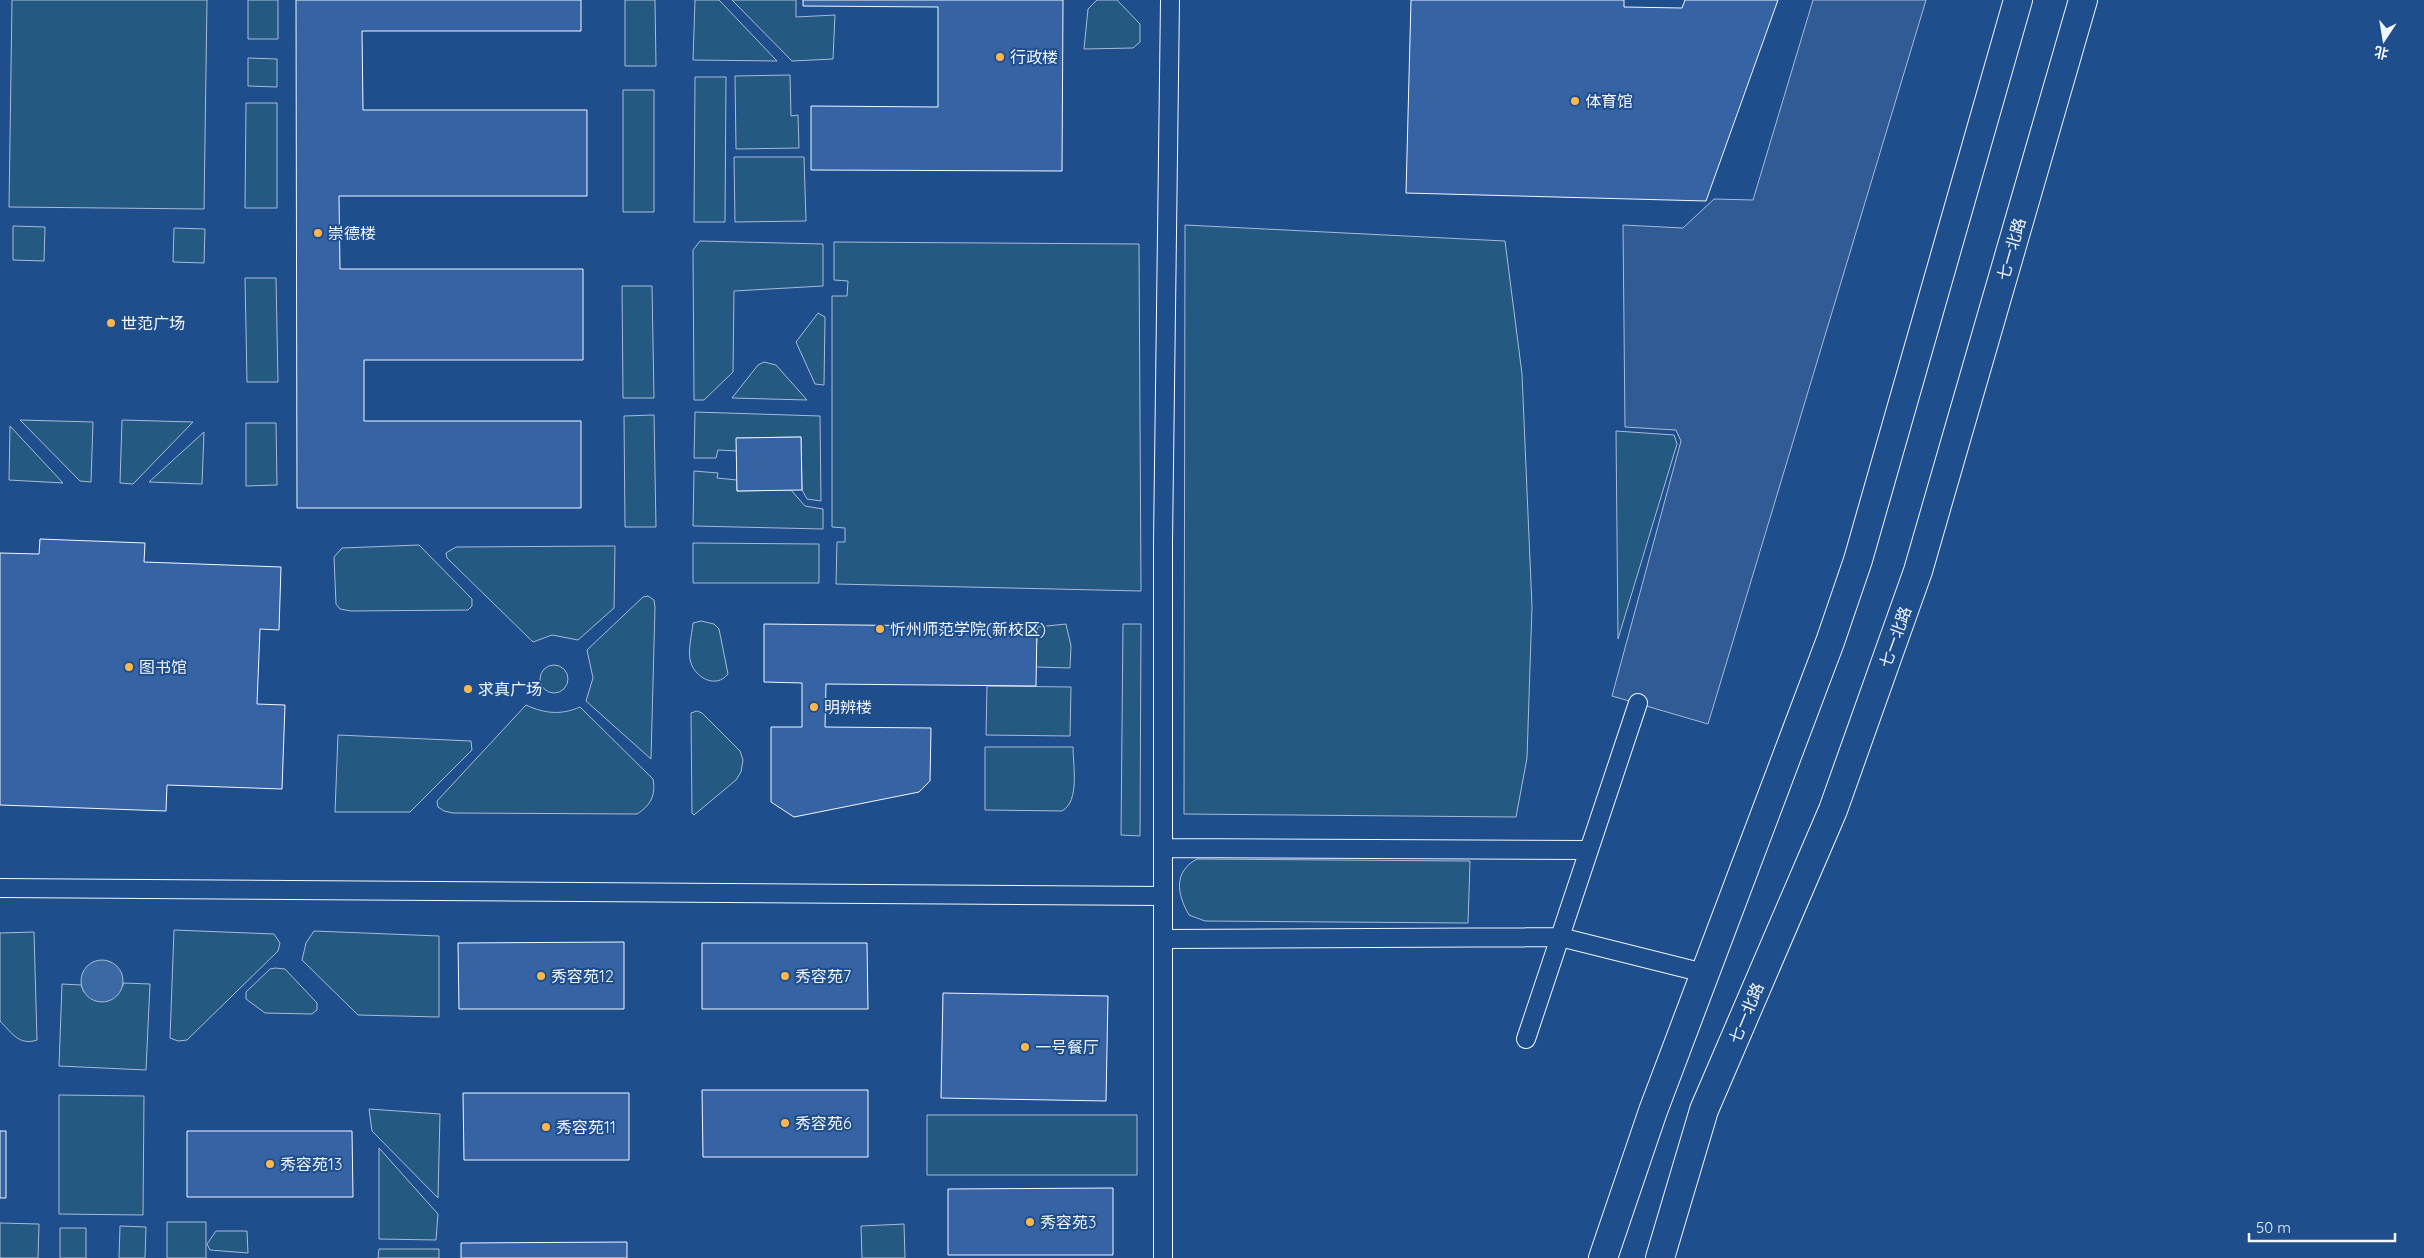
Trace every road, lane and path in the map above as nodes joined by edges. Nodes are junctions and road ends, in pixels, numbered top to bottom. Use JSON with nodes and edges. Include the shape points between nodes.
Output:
{"nodes":[{"id":1,"x":1170,"y":0,"type":"edge"},
{"id":2,"x":2018,"y":0,"type":"edge"},
{"id":3,"x":2083,"y":0,"type":"edge"},
{"id":4,"x":1638,"y":703,"type":"dead end"},
{"id":5,"x":1163,"y":848,"type":"junction"},
{"id":6,"x":1588,"y":850,"type":"junction"},
{"id":7,"x":0,"y":888,"type":"edge"},
{"id":8,"x":1163,"y":896,"type":"junction"},
{"id":9,"x":1560,"y":937,"type":"junction"},
{"id":10,"x":1163,"y":939,"type":"junction"},
{"id":11,"x":1704,"y":973,"type":"junction"},
{"id":12,"x":1526,"y":1039,"type":"dead end"},
{"id":13,"x":1163,"y":1258,"type":"edge"},
{"id":14,"x":1603,"y":1258,"type":"edge"},
{"id":15,"x":1660,"y":1258,"type":"edge"}],
"edges":[{"from":1,"to":5,"type":"street","via":[[1163,543]]},
{"from":2,"to":11,"type":"main road","via":[[1858,560]]},
{"from":3,"to":15,"type":"main road","name":"七一北路","via":[[1918,571],[1833,810],[1704,1110]]},
{"from":4,"to":6,"type":"street"},
{"from":5,"to":6,"type":"street"},
{"from":5,"to":8,"type":"street"},
{"from":6,"to":9,"type":"street"},
{"from":7,"to":8,"type":"street"},
{"from":8,"to":10,"type":"street"},
{"from":9,"to":10,"type":"street"},
{"from":9,"to":11,"type":"street"},
{"from":9,"to":12,"type":"street"},
{"from":10,"to":13,"type":"street"},
{"from":11,"to":14,"type":"main road"}]}
